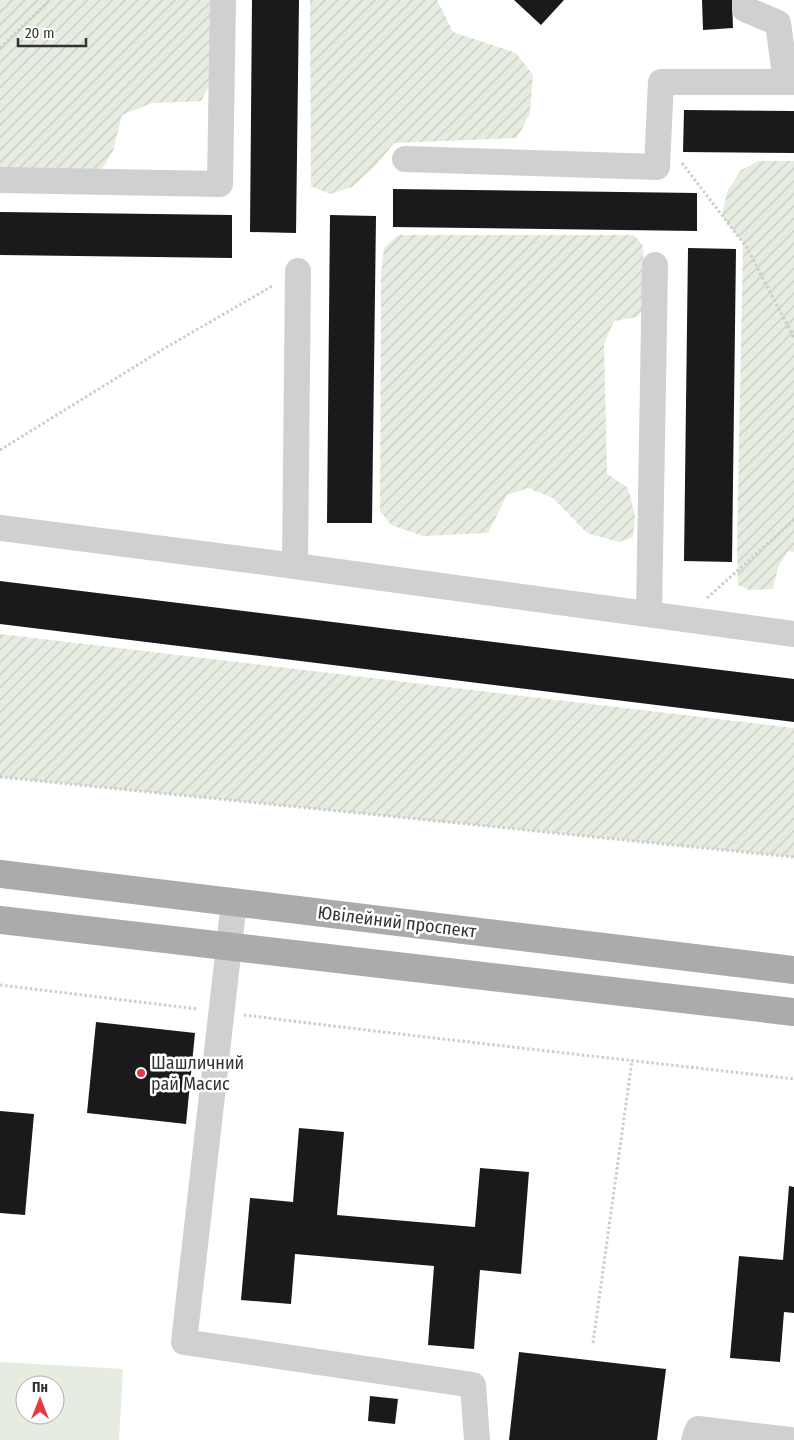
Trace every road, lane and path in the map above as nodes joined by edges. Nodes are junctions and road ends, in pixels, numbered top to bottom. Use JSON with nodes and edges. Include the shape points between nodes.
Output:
{"nodes":[{"id":1,"x":50,"y":0,"type":"edge"},
{"id":2,"x":222,"y":0,"type":"edge"},
{"id":3,"x":745,"y":0,"type":"edge"},
{"id":4,"x":0,"y":48,"type":"edge"},
{"id":5,"x":790,"y":82,"type":"edge"},
{"id":6,"x":678,"y":155,"type":"dead end"},
{"id":7,"x":405,"y":159,"type":"dead end"},
{"id":8,"x":0,"y":180,"type":"edge"},
{"id":9,"x":655,"y":265,"type":"dead end"},
{"id":10,"x":298,"y":271,"type":"joint"},
{"id":11,"x":794,"y":338,"type":"edge"},
{"id":12,"x":0,"y":450,"type":"edge"},
{"id":13,"x":794,"y":520,"type":"edge"},
{"id":14,"x":0,"y":528,"type":"edge"},
{"id":15,"x":295,"y":566,"type":"junction"},
{"id":16,"x":649,"y":614,"type":"junction"},
{"id":17,"x":683,"y":619,"type":"junction"},
{"id":18,"x":794,"y":634,"type":"edge"},
{"id":19,"x":0,"y":777,"type":"edge"},
{"id":20,"x":794,"y":857,"type":"edge"},
{"id":21,"x":0,"y":874,"type":"edge"},
{"id":22,"x":234,"y":902,"type":"junction"},
{"id":23,"x":0,"y":920,"type":"edge"},
{"id":24,"x":229,"y":946,"type":"junction"},
{"id":25,"x":794,"y":970,"type":"edge"},
{"id":26,"x":0,"y":985,"type":"edge"},
{"id":27,"x":222,"y":1012,"type":"junction"},
{"id":28,"x":794,"y":1012,"type":"edge"},
{"id":29,"x":632,"y":1060,"type":"junction"},
{"id":30,"x":794,"y":1079,"type":"edge"},
{"id":31,"x":593,"y":1344,"type":"dead end"},
{"id":32,"x":477,"y":1440,"type":"edge"},
{"id":33,"x":694,"y":1440,"type":"edge"},
{"id":34,"x":790,"y":1440,"type":"edge"}],
"edges":[{"from":1,"to":4,"type":"path"},
{"from":2,"to":8,"type":"lane","via":[[220,184]]},
{"from":3,"to":5,"type":"lane","via":[[745,9],[778,23]]},
{"from":5,"to":7,"type":"lane","via":[[661,82],[657,166]]},
{"from":6,"to":11,"type":"path","via":[[746,248]]},
{"from":9,"to":16,"type":"lane"},
{"from":10,"to":12,"type":"path"},
{"from":10,"to":15,"type":"lane"},
{"from":13,"to":17,"type":"path"},
{"from":14,"to":15,"type":"lane"},
{"from":15,"to":16,"type":"lane"},
{"from":16,"to":17,"type":"lane"},
{"from":17,"to":18,"type":"lane"},
{"from":19,"to":20,"type":"path"},
{"from":21,"to":22,"type":"main road","name":"Ювілейний проспект"},
{"from":22,"to":24,"type":"lane"},
{"from":22,"to":25,"type":"main road","name":"Ювілейний проспект"},
{"from":23,"to":24,"type":"main road"},
{"from":24,"to":27,"type":"lane"},
{"from":24,"to":28,"type":"main road"},
{"from":26,"to":27,"type":"path"},
{"from":27,"to":29,"type":"path"},
{"from":27,"to":32,"type":"lane","via":[[184,1342],[473,1384]]},
{"from":29,"to":30,"type":"path"},
{"from":29,"to":31,"type":"path"},
{"from":33,"to":34,"type":"lane","via":[[698,1429]]}]}
